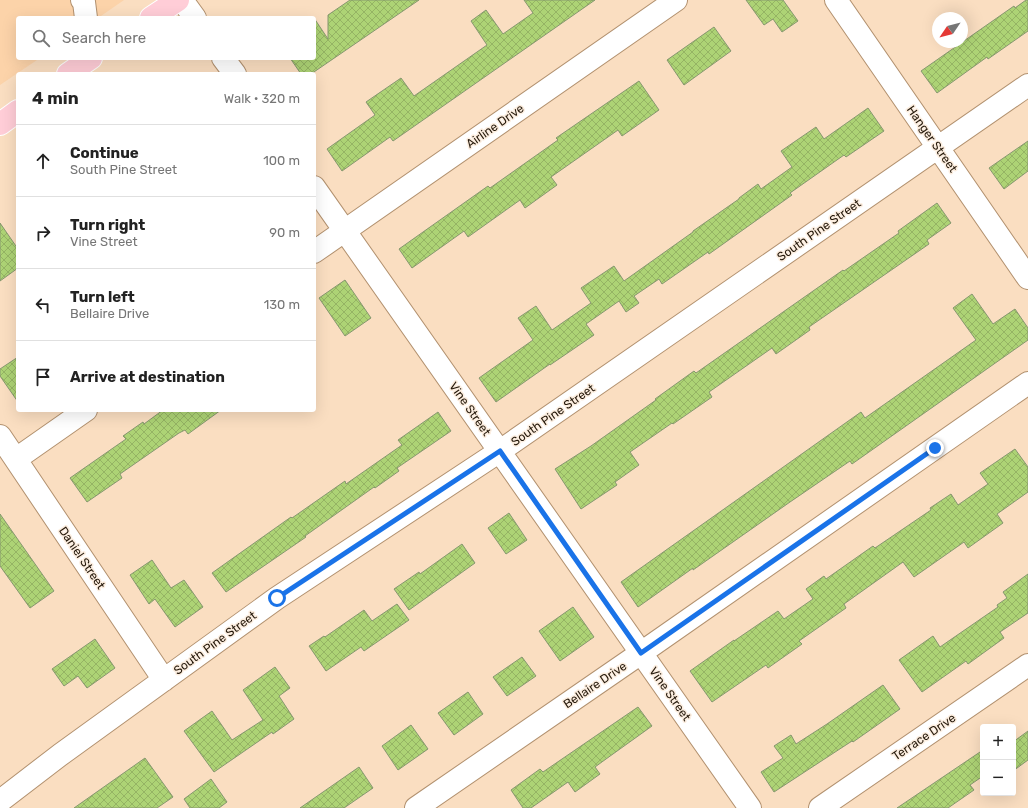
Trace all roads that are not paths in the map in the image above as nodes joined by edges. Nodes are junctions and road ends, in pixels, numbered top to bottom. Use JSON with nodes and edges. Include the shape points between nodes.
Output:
{"nodes":[{"id":1,"x":82,"y":0,"type":"edge"},
{"id":2,"x":178,"y":0,"type":"edge"},
{"id":3,"x":182,"y":0,"type":"edge"},
{"id":4,"x":676,"y":0,"type":"edge"},
{"id":5,"x":836,"y":0,"type":"edge"},
{"id":6,"x":86,"y":16,"type":"edge"},
{"id":7,"x":154,"y":16,"type":"edge"},
{"id":8,"x":194,"y":16,"type":"edge"},
{"id":9,"x":224,"y":60,"type":"edge"},
{"id":10,"x":234,"y":72,"type":"edge"},
{"id":11,"x":1028,"y":85,"type":"edge"},
{"id":12,"x":16,"y":112,"type":"edge"},
{"id":13,"x":0,"y":124,"type":"edge"},
{"id":14,"x":938,"y":148,"type":"junction"},
{"id":15,"x":316,"y":190,"type":"edge"},
{"id":16,"x":345,"y":230,"type":"junction"},
{"id":17,"x":316,"y":251,"type":"edge"},
{"id":18,"x":1028,"y":278,"type":"edge"},
{"id":19,"x":1028,"y":383,"type":"edge"},
{"id":20,"x":83,"y":412,"type":"edge"},
{"id":21,"x":0,"y":436,"type":"edge"},
{"id":22,"x":500,"y":451,"type":"junction"},
{"id":23,"x":16,"y":459,"type":"junction"},
{"id":24,"x":641,"y":653,"type":"junction"},
{"id":25,"x":1028,"y":665,"type":"edge"},
{"id":26,"x":164,"y":680,"type":"junction"},
{"id":27,"x":0,"y":801,"type":"edge"},
{"id":28,"x":416,"y":808,"type":"edge"},
{"id":29,"x":750,"y":808,"type":"edge"},
{"id":30,"x":820,"y":808,"type":"edge"}],
"edges":[{"from":1,"to":6,"type":"street"},
{"from":2,"to":7,"type":"main road"},
{"from":3,"to":8,"type":"street"},
{"from":4,"to":16,"type":"street","name":"Airline Drive"},
{"from":5,"to":14,"type":"street","name":"Hanger Street"},
{"from":9,"to":10,"type":"street"},
{"from":11,"to":14,"type":"street","name":"South Pine Street"},
{"from":12,"to":13,"type":"main road"},
{"from":14,"to":18,"type":"street","name":"Hanger Street"},
{"from":14,"to":22,"type":"street","name":"South Pine Street"},
{"from":15,"to":16,"type":"street","name":"Vine Street"},
{"from":16,"to":17,"type":"street","name":"Airline Drive"},
{"from":16,"to":22,"type":"street","name":"Vine Street"},
{"from":19,"to":24,"type":"street","name":"Bellaire Drive"},
{"from":20,"to":23,"type":"street"},
{"from":21,"to":23,"type":"street","name":"Daniel Street"},
{"from":22,"to":24,"type":"street","name":"Vine Street"},
{"from":22,"to":26,"type":"street","name":"South Pine Street","via":[[277,598]]},
{"from":23,"to":26,"type":"street","name":"Daniel Street"},
{"from":24,"to":28,"type":"street","name":"Bellaire Drive"},
{"from":24,"to":29,"type":"street","name":"Vine Street"},
{"from":25,"to":30,"type":"street","name":"Terrace Drive"},
{"from":26,"to":27,"type":"street","name":"South Pine Street"}]}
